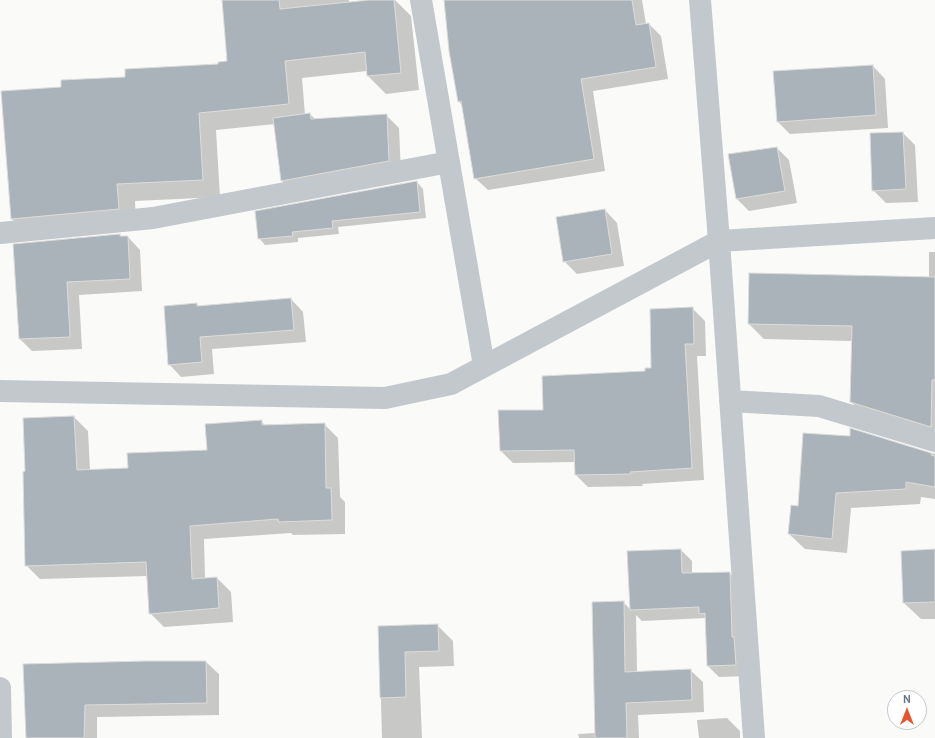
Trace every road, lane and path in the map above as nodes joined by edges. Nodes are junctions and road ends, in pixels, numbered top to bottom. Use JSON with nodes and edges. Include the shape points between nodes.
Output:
{"nodes":[{"id":1,"x":421,"y":0,"type":"edge"},
{"id":2,"x":700,"y":0,"type":"edge"},
{"id":3,"x":449,"y":162,"type":"junction"},
{"id":4,"x":935,"y":228,"type":"edge"},
{"id":5,"x":0,"y":233,"type":"edge"},
{"id":6,"x":719,"y":242,"type":"junction"},
{"id":7,"x":484,"y":366,"type":"junction"},
{"id":8,"x":0,"y":391,"type":"edge"},
{"id":9,"x":730,"y":401,"type":"junction"},
{"id":10,"x":935,"y":441,"type":"edge"},
{"id":11,"x":0,"y":688,"type":"edge"},
{"id":12,"x":1,"y":738,"type":"edge"},
{"id":13,"x":754,"y":738,"type":"edge"}],
"edges":[{"from":1,"to":3,"type":"street"},
{"from":2,"to":6,"type":"street"},
{"from":3,"to":5,"type":"street","via":[[152,218]]},
{"from":3,"to":7,"type":"street"},
{"from":4,"to":6,"type":"street"},
{"from":6,"to":7,"type":"street"},
{"from":6,"to":9,"type":"street"},
{"from":7,"to":8,"type":"street","via":[[451,384],[385,398]]},
{"from":9,"to":10,"type":"street","via":[[819,406]]},
{"from":9,"to":13,"type":"street"},
{"from":11,"to":12,"type":"street"}]}
